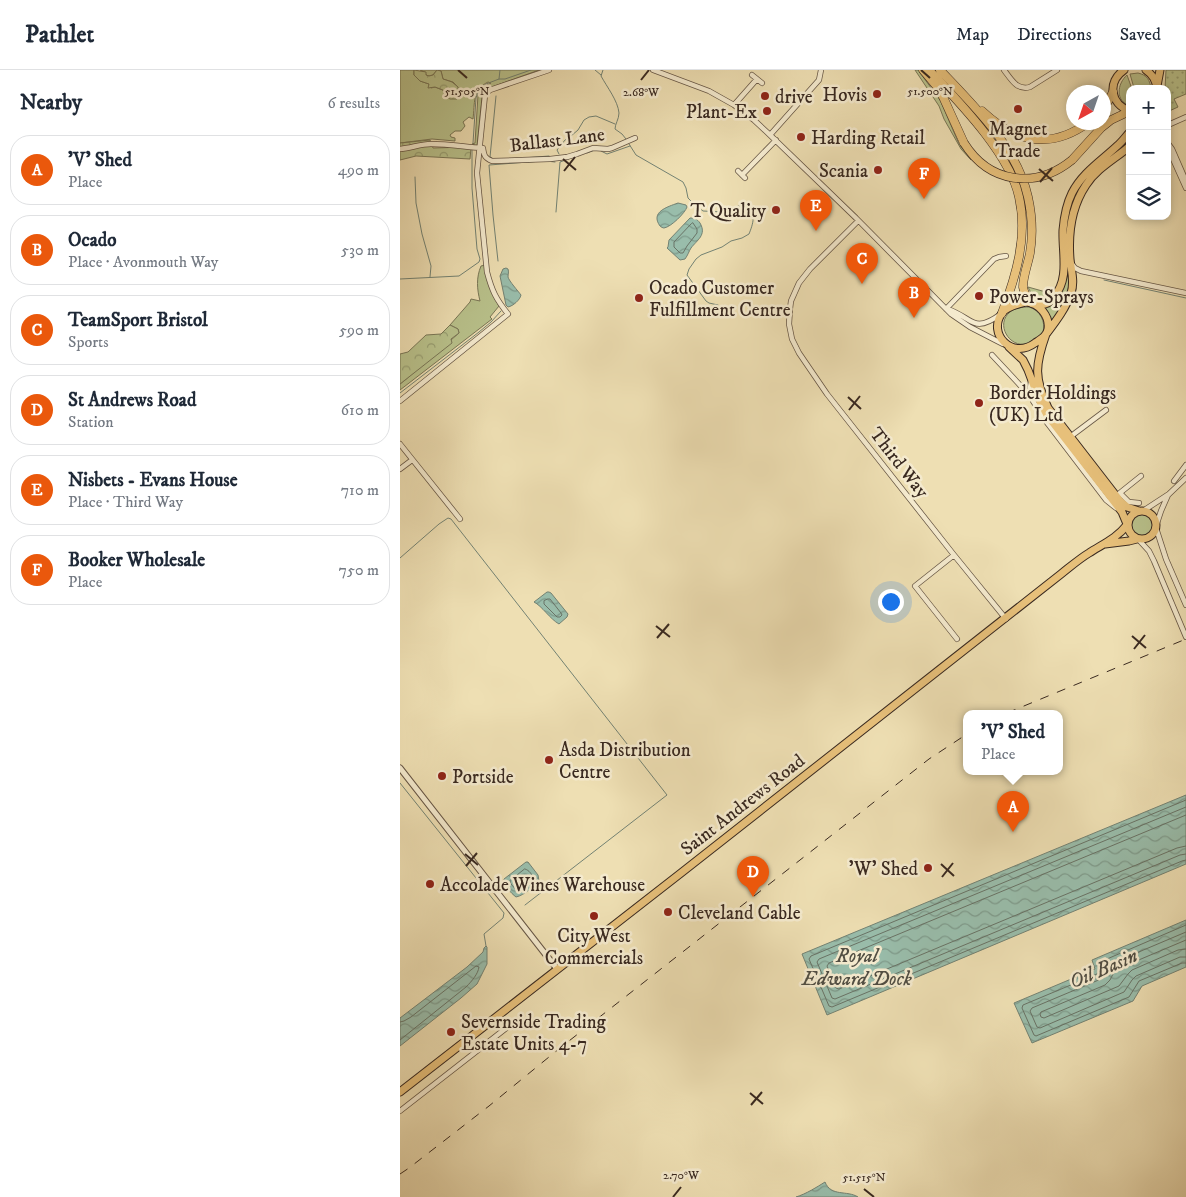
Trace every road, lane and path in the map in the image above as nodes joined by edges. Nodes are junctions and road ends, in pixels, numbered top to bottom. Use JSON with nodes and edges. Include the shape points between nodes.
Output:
{"nodes":[{"id":1,"x":549,"y":70,"type":"edge"},
{"id":2,"x":652,"y":70,"type":"edge"},
{"id":3,"x":821,"y":70,"type":"edge"},
{"id":4,"x":923,"y":70,"type":"edge"},
{"id":5,"x":929,"y":70,"type":"edge"},
{"id":6,"x":1004,"y":70,"type":"edge"},
{"id":7,"x":1057,"y":70,"type":"edge"},
{"id":8,"x":1124,"y":70,"type":"edge"},
{"id":9,"x":1146,"y":70,"type":"edge"},
{"id":10,"x":1160,"y":70,"type":"edge"},
{"id":11,"x":943,"y":73,"type":"edge"},
{"id":12,"x":752,"y":75,"type":"dead end"},
{"id":13,"x":757,"y":79,"type":"junction"},
{"id":14,"x":762,"y":83,"type":"dead end"},
{"id":15,"x":1156,"y":85,"type":"edge"},
{"id":16,"x":1157,"y":85,"type":"edge"},
{"id":17,"x":1113,"y":92,"type":"junction"},
{"id":18,"x":1111,"y":96,"type":"edge"},
{"id":19,"x":734,"y":105,"type":"junction"},
{"id":20,"x":1126,"y":109,"type":"edge"},
{"id":21,"x":1126,"y":113,"type":"edge"},
{"id":22,"x":1186,"y":117,"type":"edge"},
{"id":23,"x":1171,"y":124,"type":"edge"},
{"id":24,"x":1076,"y":130,"type":"edge"},
{"id":25,"x":770,"y":135,"type":"junction"},
{"id":26,"x":1126,"y":136,"type":"edge"},
{"id":27,"x":635,"y":138,"type":"dead end"},
{"id":28,"x":776,"y":140,"type":"junction"},
{"id":29,"x":479,"y":148,"type":"junction"},
{"id":30,"x":1171,"y":148,"type":"edge"},
{"id":31,"x":400,"y":149,"type":"edge"},
{"id":32,"x":1126,"y":149,"type":"edge"},
{"id":33,"x":1171,"y":154,"type":"edge"},
{"id":34,"x":742,"y":174,"type":"dead end"},
{"id":35,"x":1186,"y":180,"type":"edge"},
{"id":36,"x":1186,"y":188,"type":"edge"},
{"id":37,"x":858,"y":221,"type":"junction"},
{"id":38,"x":1006,"y":256,"type":"dead end"},
{"id":39,"x":1071,"y":262,"type":"junction"},
{"id":40,"x":1081,"y":271,"type":"junction"},
{"id":41,"x":1072,"y":277,"type":"junction"},
{"id":42,"x":1186,"y":293,"type":"edge"},
{"id":43,"x":1033,"y":304,"type":"junction"},
{"id":44,"x":946,"y":309,"type":"junction"},
{"id":45,"x":1002,"y":313,"type":"junction"},
{"id":46,"x":1046,"y":334,"type":"junction"},
{"id":47,"x":1008,"y":346,"type":"junction"},
{"id":48,"x":992,"y":356,"type":"dead end"},
{"id":49,"x":1031,"y":380,"type":"junction"},
{"id":50,"x":1019,"y":384,"type":"junction"},
{"id":51,"x":1033,"y":400,"type":"junction"},
{"id":52,"x":400,"y":401,"type":"edge"},
{"id":53,"x":1106,"y":410,"type":"dead end"},
{"id":54,"x":1070,"y":438,"type":"junction"},
{"id":55,"x":400,"y":444,"type":"edge"},
{"id":56,"x":412,"y":460,"type":"junction"},
{"id":57,"x":1186,"y":465,"type":"edge"},
{"id":58,"x":400,"y":470,"type":"edge"},
{"id":59,"x":1142,"y":476,"type":"dead end"},
{"id":60,"x":1186,"y":478,"type":"edge"},
{"id":61,"x":1174,"y":481,"type":"dead end"},
{"id":62,"x":1169,"y":494,"type":"junction"},
{"id":63,"x":1118,"y":495,"type":"junction"},
{"id":64,"x":1139,"y":503,"type":"dead end"},
{"id":65,"x":1141,"y":511,"type":"junction"},
{"id":66,"x":1122,"y":512,"type":"junction"},
{"id":67,"x":460,"y":519,"type":"dead end"},
{"id":68,"x":1127,"y":525,"type":"junction"},
{"id":69,"x":1156,"y":527,"type":"junction"},
{"id":70,"x":1137,"y":539,"type":"junction"},
{"id":71,"x":1105,"y":544,"type":"junction"},
{"id":72,"x":954,"y":555,"type":"junction"},
{"id":73,"x":1170,"y":569,"type":"junction"},
{"id":74,"x":1159,"y":575,"type":"junction"},
{"id":75,"x":1186,"y":605,"type":"edge"},
{"id":76,"x":1006,"y":619,"type":"junction"},
{"id":77,"x":1186,"y":622,"type":"edge"},
{"id":78,"x":1179,"y":623,"type":"junction"},
{"id":79,"x":1186,"y":629,"type":"edge"},
{"id":80,"x":1186,"y":636,"type":"edge"},
{"id":81,"x":957,"y":639,"type":"dead end"},
{"id":82,"x":400,"y":768,"type":"edge"},
{"id":83,"x":557,"y":970,"type":"junction"},
{"id":84,"x":514,"y":1022,"type":"dead end"},
{"id":85,"x":400,"y":1092,"type":"edge"},
{"id":86,"x":400,"y":1111,"type":"edge"}],
"edges":[{"from":1,"to":29,"type":"street","via":[[487,92]]},
{"from":2,"to":19,"type":"street","via":[[708,91]]},
{"from":3,"to":25,"type":"street","via":[[819,80]]},
{"from":4,"to":21,"type":"highway","bridge":true,"via":[[939,89],[972,154],[985,167],[1010,177],[1043,176],[1058,171],[1101,128]]},
{"from":5,"to":45,"type":"highway","via":[[990,142],[1016,185],[1021,244],[1015,277]]},
{"from":6,"to":7,"type":"street","via":[[1013,83],[1025,88]]},
{"from":8,"to":17,"type":"highway","via":[[1115,80]]},
{"from":9,"to":15,"type":"highway"},
{"from":10,"to":16,"type":"highway"},
{"from":11,"to":24,"type":"highway","via":[[985,114],[1021,137],[1054,139]]},
{"from":11,"to":43,"type":"highway","via":[[1000,137],[1025,186],[1032,236],[1023,287]]},
{"from":12,"to":13,"type":"street"},
{"from":13,"to":14,"type":"street"},
{"from":13,"to":19,"type":"street"},
{"from":17,"to":18,"type":"highway"},
{"from":17,"to":20,"type":"highway","via":[[1118,104]]},
{"from":19,"to":25,"type":"street"},
{"from":22,"to":23,"type":"street"},
{"from":25,"to":28,"type":"street"},
{"from":26,"to":43,"type":"highway","via":[[1084,176],[1072,192],[1064,222],[1065,269],[1061,286],[1050,302]]},
{"from":27,"to":29,"type":"street","name":"Ballast Lane","via":[[612,148],[593,148],[550,159],[492,161],[486,158],[483,148]]},
{"from":28,"to":34,"type":"street"},
{"from":28,"to":37,"type":"street"},
{"from":29,"to":31,"type":"street","via":[[431,144]]},
{"from":29,"to":52,"type":"street","via":[[477,173],[487,272],[491,288],[508,314]]},
{"from":30,"to":35,"type":"street"},
{"from":32,"to":39,"type":"highway","via":[[1093,176],[1078,200],[1072,221]]},
{"from":33,"to":36,"type":"street"},
{"from":37,"to":44,"type":"street"},
{"from":37,"to":72,"type":"street","name":"Third Way","via":[[799,283],[791,301],[790,334],[815,378]]},
{"from":38,"to":44,"type":"street","via":[[994,260]]},
{"from":39,"to":40,"type":"street"},
{"from":39,"to":41,"type":"highway"},
{"from":40,"to":41,"type":"street"},
{"from":40,"to":42,"type":"street"},
{"from":41,"to":46,"type":"highway","via":[[1068,300]]},
{"from":43,"to":45,"type":"highway","via":[[1016,304]]},
{"from":43,"to":46,"type":"highway","via":[[1045,315],[1048,324]]},
{"from":44,"to":45,"type":"street","via":[[979,324],[989,322]]},
{"from":44,"to":47,"type":"street","via":[[965,324]]},
{"from":45,"to":47,"type":"highway","via":[[998,328],[1000,337]]},
{"from":46,"to":47,"type":"highway","via":[[1028,347]]},
{"from":46,"to":54,"type":"highway","via":[[1038,363],[1038,383],[1048,408]]},
{"from":47,"to":49,"type":"highway","via":[[1023,360]]},
{"from":48,"to":50,"type":"street"},
{"from":49,"to":50,"type":"street"},
{"from":49,"to":51,"type":"street"},
{"from":49,"to":66,"type":"highway","via":[[1047,415]]},
{"from":50,"to":51,"type":"street"},
{"from":51,"to":66,"type":"street","via":[[1106,500]]},
{"from":53,"to":54,"type":"street"},
{"from":54,"to":63,"type":"highway"},
{"from":55,"to":56,"type":"street"},
{"from":56,"to":58,"type":"street"},
{"from":56,"to":67,"type":"street"},
{"from":57,"to":61,"type":"street"},
{"from":59,"to":63,"type":"street"},
{"from":60,"to":62,"type":"street"},
{"from":62,"to":65,"type":"street"},
{"from":62,"to":69,"type":"street"},
{"from":63,"to":64,"type":"street","via":[[1129,502]]},
{"from":63,"to":65,"type":"highway","via":[[1125,506]]},
{"from":65,"to":68,"type":"highway","via":[[1131,516]]},
{"from":65,"to":69,"type":"highway","via":[[1154,517]]},
{"from":66,"to":68,"type":"highway"},
{"from":68,"to":70,"type":"highway"},
{"from":68,"to":71,"type":"highway","name":"Saint Andrews Road"},
{"from":69,"to":70,"type":"highway","via":[[1150,538]]},
{"from":69,"to":73,"type":"street"},
{"from":70,"to":71,"type":"highway","name":"Saint Andrews Road"},
{"from":70,"to":74,"type":"street","via":[[1150,554]]},
{"from":71,"to":76,"type":"highway","name":"Saint Andrews Road","via":[[1081,558]]},
{"from":72,"to":76,"type":"street","name":"Third Way"},
{"from":72,"to":81,"type":"street","via":[[915,586]]},
{"from":73,"to":74,"type":"street"},
{"from":73,"to":75,"type":"street"},
{"from":74,"to":78,"type":"street"},
{"from":76,"to":83,"type":"highway","name":"Saint Andrews Road"},
{"from":77,"to":78,"type":"street"},
{"from":78,"to":80,"type":"street"},
{"from":79,"to":80,"type":"street"},
{"from":82,"to":83,"type":"street"},
{"from":83,"to":85,"type":"highway","name":"Saint Andrews Road"},
{"from":84,"to":86,"type":"street"}]}
